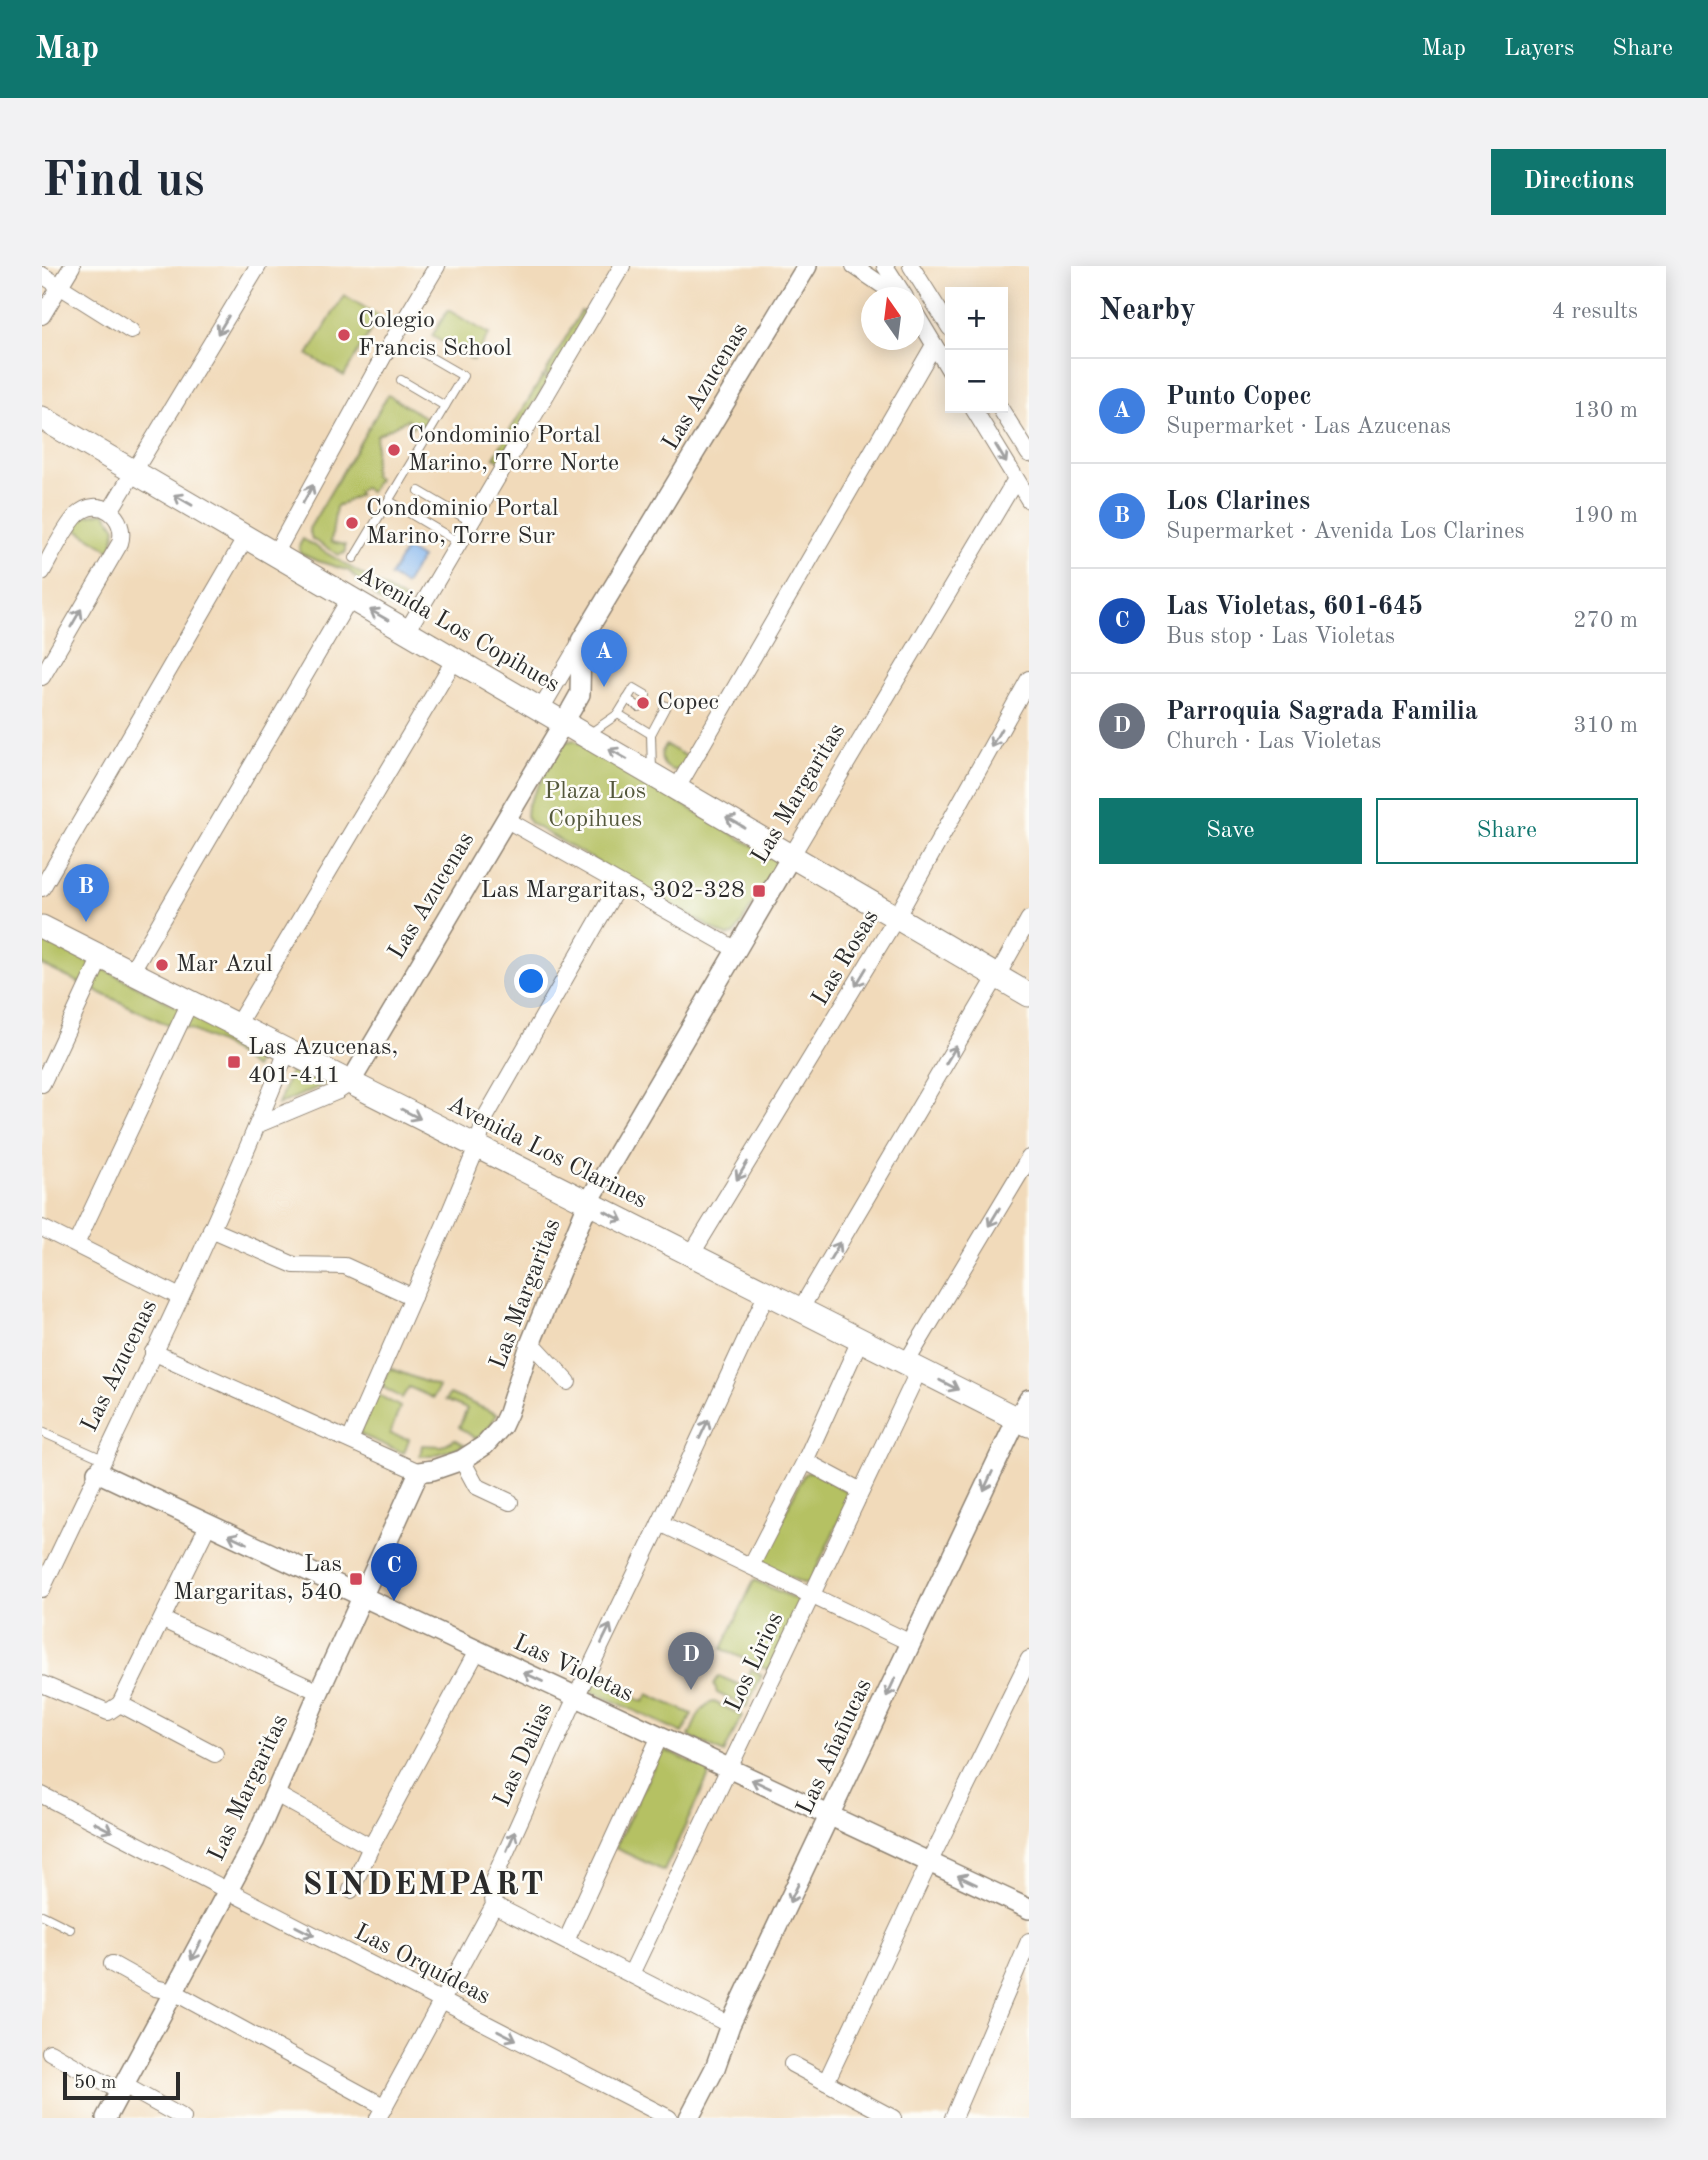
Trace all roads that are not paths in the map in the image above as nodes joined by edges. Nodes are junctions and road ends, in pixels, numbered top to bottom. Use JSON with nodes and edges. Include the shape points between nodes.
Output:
{"nodes":[{"id":1,"x":72,"y":266,"type":"edge"},
{"id":2,"x":258,"y":266,"type":"edge"},
{"id":3,"x":437,"y":266,"type":"edge"},
{"id":4,"x":622,"y":266,"type":"edge"},
{"id":5,"x":807,"y":266,"type":"edge"},
{"id":6,"x":854,"y":266,"type":"edge"},
{"id":7,"x":886,"y":266,"type":"edge"},
{"id":8,"x":911,"y":266,"type":"edge"},
{"id":9,"x":42,"y":275,"type":"edge"},
{"id":10,"x":60,"y":286,"type":"junction"},
{"id":11,"x":886,"y":287,"type":"edge"},
{"id":12,"x":897,"y":287,"type":"edge"},
{"id":13,"x":42,"y":316,"type":"edge"},
{"id":14,"x":945,"y":320,"type":"edge"},
{"id":15,"x":924,"y":328,"type":"edge"},
{"id":16,"x":131,"y":331,"type":"dead end"},
{"id":17,"x":934,"y":345,"type":"junction"},
{"id":18,"x":418,"y":350,"type":"dead end"},
{"id":19,"x":945,"y":363,"type":"edge"},
{"id":20,"x":401,"y":380,"type":"dead end"},
{"id":21,"x":445,"y":406,"type":"junction"},
{"id":22,"x":975,"y":413,"type":"edge"},
{"id":23,"x":1003,"y":413,"type":"edge"},
{"id":24,"x":42,"y":418,"type":"edge"},
{"id":25,"x":1029,"y":454,"type":"edge"},
{"id":26,"x":135,"y":472,"type":"junction"},
{"id":27,"x":1016,"y":479,"type":"junction"},
{"id":28,"x":419,"y":491,"type":"dead end"},
{"id":29,"x":1029,"y":500,"type":"edge"},
{"id":30,"x":389,"y":501,"type":"junction"},
{"id":31,"x":110,"y":511,"type":"junction"},
{"id":32,"x":470,"y":521,"type":"junction"},
{"id":33,"x":246,"y":537,"type":"junction"},
{"id":34,"x":458,"y":542,"type":"junction"},
{"id":35,"x":275,"y":554,"type":"junction"},
{"id":36,"x":354,"y":558,"type":"dead end"},
{"id":37,"x":42,"y":572,"type":"edge"},
{"id":38,"x":349,"y":598,"type":"junction"},
{"id":39,"x":407,"y":631,"type":"junction"},
{"id":40,"x":581,"y":641,"type":"junction"},
{"id":41,"x":455,"y":659,"type":"junction"},
{"id":42,"x":42,"y":677,"type":"edge"},
{"id":43,"x":1029,"y":678,"type":"edge"},
{"id":44,"x":646,"y":695,"type":"dead end"},
{"id":45,"x":627,"y":699,"type":"junction"},
{"id":46,"x":664,"y":705,"type":"dead end"},
{"id":47,"x":639,"y":707,"type":"dead end"},
{"id":48,"x":541,"y":709,"type":"junction"},
{"id":49,"x":618,"y":714,"type":"junction"},
{"id":50,"x":564,"y":722,"type":"junction"},
{"id":51,"x":651,"y":734,"type":"junction"},
{"id":52,"x":586,"y":736,"type":"junction"},
{"id":53,"x":652,"y":774,"type":"junction"},
{"id":54,"x":677,"y":788,"type":"junction"},
{"id":55,"x":507,"y":820,"type":"junction"},
{"id":56,"x":792,"y":855,"type":"junction"},
{"id":57,"x":619,"y":884,"type":"junction"},
{"id":58,"x":42,"y":888,"type":"edge"},
{"id":59,"x":896,"y":918,"type":"junction"},
{"id":60,"x":1029,"y":919,"type":"edge"},
{"id":61,"x":42,"y":927,"type":"edge"},
{"id":62,"x":735,"y":949,"type":"junction"},
{"id":63,"x":101,"y":957,"type":"junction"},
{"id":64,"x":131,"y":972,"type":"junction"},
{"id":65,"x":998,"y":976,"type":"junction"},
{"id":66,"x":1029,"y":995,"type":"edge"},
{"id":67,"x":190,"y":1002,"type":"junction"},
{"id":68,"x":237,"y":1026,"type":"junction"},
{"id":69,"x":287,"y":1051,"type":"junction"},
{"id":70,"x":43,"y":1077,"type":"edge"},
{"id":71,"x":350,"y":1083,"type":"junction"},
{"id":72,"x":259,"y":1124,"type":"junction"},
{"id":73,"x":477,"y":1147,"type":"junction"},
{"id":74,"x":1029,"y":1158,"type":"edge"},
{"id":75,"x":588,"y":1203,"type":"junction"},
{"id":76,"x":42,"y":1228,"type":"edge"},
{"id":77,"x":211,"y":1229,"type":"junction"},
{"id":78,"x":76,"y":1244,"type":"junction"},
{"id":79,"x":691,"y":1255,"type":"junction"},
{"id":80,"x":767,"y":1293,"type":"junction"},
{"id":81,"x":180,"y":1297,"type":"junction"},
{"id":82,"x":413,"y":1297,"type":"junction"},
{"id":83,"x":800,"y":1310,"type":"junction"},
{"id":84,"x":860,"y":1340,"type":"junction"},
{"id":85,"x":531,"y":1342,"type":"junction"},
{"id":86,"x":153,"y":1352,"type":"junction"},
{"id":87,"x":913,"y":1367,"type":"junction"},
{"id":88,"x":568,"y":1382,"type":"dead end"},
{"id":89,"x":1029,"y":1399,"type":"edge"},
{"id":90,"x":1023,"y":1422,"type":"edge"},
{"id":91,"x":42,"y":1432,"type":"edge"},
{"id":92,"x":350,"y":1440,"type":"junction"},
{"id":93,"x":462,"y":1460,"type":"junction"},
{"id":94,"x":805,"y":1461,"type":"junction"},
{"id":95,"x":100,"y":1466,"type":"junction"},
{"id":96,"x":419,"y":1472,"type":"junction"},
{"id":97,"x":861,"y":1491,"type":"junction"},
{"id":98,"x":510,"y":1502,"type":"dead end"},
{"id":99,"x":660,"y":1523,"type":"junction"},
{"id":100,"x":208,"y":1525,"type":"junction"},
{"id":101,"x":751,"y":1566,"type":"junction"},
{"id":102,"x":42,"y":1589,"type":"edge"},
{"id":103,"x":811,"y":1595,"type":"junction"},
{"id":104,"x":362,"y":1597,"type":"junction"},
{"id":105,"x":163,"y":1620,"type":"junction"},
{"id":106,"x":911,"y":1643,"type":"junction"},
{"id":107,"x":477,"y":1651,"type":"junction"},
{"id":108,"x":1029,"y":1659,"type":"edge"},
{"id":109,"x":42,"y":1684,"type":"edge"},
{"id":110,"x":319,"y":1692,"type":"junction"},
{"id":111,"x":576,"y":1697,"type":"junction"},
{"id":112,"x":120,"y":1704,"type":"junction"},
{"id":113,"x":660,"y":1736,"type":"junction"},
{"id":114,"x":215,"y":1754,"type":"dead end"},
{"id":115,"x":729,"y":1769,"type":"junction"},
{"id":116,"x":274,"y":1793,"type":"junction"},
{"id":117,"x":42,"y":1795,"type":"edge"},
{"id":118,"x":830,"y":1816,"type":"junction"},
{"id":119,"x":372,"y":1847,"type":"junction"},
{"id":120,"x":929,"y":1863,"type":"junction"},
{"id":121,"x":351,"y":1889,"type":"dead end"},
{"id":122,"x":228,"y":1891,"type":"junction"},
{"id":123,"x":494,"y":1905,"type":"junction"},
{"id":124,"x":1029,"y":1909,"type":"edge"},
{"id":125,"x":42,"y":1915,"type":"edge"},
{"id":126,"x":70,"y":1928,"type":"dead end"},
{"id":127,"x":566,"y":1941,"type":"junction"},
{"id":128,"x":1029,"y":1941,"type":"edge"},
{"id":129,"x":112,"y":1964,"type":"dead end"},
{"id":130,"x":631,"y":1974,"type":"junction"},
{"id":131,"x":174,"y":1992,"type":"junction"},
{"id":132,"x":442,"y":2001,"type":"junction"},
{"id":133,"x":730,"y":2025,"type":"junction"},
{"id":134,"x":51,"y":2052,"type":"dead end"},
{"id":135,"x":792,"y":2064,"type":"dead end"},
{"id":136,"x":826,"y":2082,"type":"junction"},
{"id":137,"x":122,"y":2088,"type":"junction"},
{"id":138,"x":382,"y":2112,"type":"edge"},
{"id":139,"x":106,"y":2118,"type":"edge"},
{"id":140,"x":183,"y":2118,"type":"edge"},
{"id":141,"x":669,"y":2118,"type":"edge"},
{"id":142,"x":689,"y":2118,"type":"edge"},
{"id":143,"x":893,"y":2118,"type":"edge"},
{"id":144,"x":953,"y":2118,"type":"edge"}],
"edges":[{"from":1,"to":10,"type":"street"},
{"from":2,"to":26,"type":"street","one_way":true},
{"from":35,"to":3,"type":"street","one_way":true},
{"from":4,"to":32,"type":"street"},
{"from":5,"to":40,"type":"street","name":"Las Azucenas"},
{"from":6,"to":11,"type":"street"},
{"from":7,"to":12,"type":"street"},
{"from":8,"to":14,"type":"street"},
{"from":9,"to":10,"type":"street"},
{"from":10,"to":13,"type":"street"},
{"from":10,"to":16,"type":"street"},
{"from":15,"to":17,"type":"street"},
{"from":17,"to":19,"type":"street"},
{"from":17,"to":54,"type":"street"},
{"from":18,"to":21,"type":"lane","via":[[463,376]]},
{"from":20,"to":21,"type":"lane"},
{"from":21,"to":30,"type":"lane"},
{"from":22,"to":27,"type":"street","one_way":true},
{"from":23,"to":25,"type":"street"},
{"from":24,"to":26,"type":"main road","name":"Avenida Los Copihues"},
{"from":26,"to":31,"type":"street"},
{"from":33,"to":26,"type":"main road","name":"Avenida Los Copihues","one_way":true},
{"from":27,"to":29,"type":"street"},
{"from":27,"to":56,"type":"street","name":"Las Margaritas"},
{"from":28,"to":32,"type":"lane"},
{"from":30,"to":34,"type":"lane"},
{"from":30,"to":36,"type":"lane"},
{"from":31,"to":37,"type":"street","via":[[89,507],[78,514]]},
{"from":42,"to":31,"type":"street","one_way":true,"via":[[120,543],[121,526]]},
{"from":32,"to":34,"type":"street"},
{"from":33,"to":35,"type":"main road","name":"Avenida Los Copihues"},
{"from":33,"to":58,"type":"street"},
{"from":34,"to":39,"type":"street"},
{"from":35,"to":38,"type":"main road","name":"Avenida Los Copihues"},
{"from":39,"to":38,"type":"main road","name":"Avenida Los Copihues","one_way":true},
{"from":38,"to":64,"type":"street"},
{"from":39,"to":41,"type":"main road","name":"Avenida Los Copihues"},
{"from":40,"to":48,"type":"street","name":"Las Azucenas"},
{"from":40,"to":50,"type":"street","name":"Las Azucenas","via":[[580,694]]},
{"from":41,"to":48,"type":"main road","name":"Avenida Los Copihues"},
{"from":41,"to":68,"type":"street"},
{"from":43,"to":59,"type":"street","name":"Las Rosas","one_way":true},
{"from":44,"to":45,"type":"lane","via":[[634,688]]},
{"from":45,"to":47,"type":"lane"},
{"from":45,"to":49,"type":"lane"},
{"from":46,"to":51,"type":"lane"},
{"from":48,"to":50,"type":"main road","name":"Avenida Los Copihues"},
{"from":49,"to":51,"type":"lane"},
{"from":49,"to":52,"type":"lane"},
{"from":50,"to":52,"type":"main road","name":"Avenida Los Copihues"},
{"from":50,"to":55,"type":"street","name":"Las Azucenas"},
{"from":51,"to":53,"type":"lane"},
{"from":53,"to":52,"type":"main road","name":"Avenida Los Copihues","one_way":true},
{"from":53,"to":54,"type":"main road","name":"Avenida Los Copihues"},
{"from":56,"to":54,"type":"main road","name":"Avenida Los Copihues","one_way":true},
{"from":55,"to":57,"type":"street"},
{"from":55,"to":71,"type":"street","name":"Las Azucenas"},
{"from":56,"to":59,"type":"main road","name":"Avenida Los Copihues"},
{"from":56,"to":62,"type":"street","name":"Las Margaritas"},
{"from":57,"to":62,"type":"street"},
{"from":57,"to":73,"type":"street","via":[[485,1118]]},
{"from":59,"to":65,"type":"main road","name":"Avenida Los Copihues"},
{"from":59,"to":79,"type":"street","name":"Las Rosas","one_way":true},
{"from":60,"to":65,"type":"street"},
{"from":61,"to":63,"type":"main road","name":"Avenida Los Clarines"},
{"from":62,"to":75,"type":"street","name":"Las Margaritas"},
{"from":63,"to":64,"type":"main road","name":"Avenida Los Clarines"},
{"from":63,"to":70,"type":"street"},
{"from":64,"to":67,"type":"main road","name":"Avenida Los Clarines"},
{"from":65,"to":66,"type":"main road","name":"Avenida Los Copihues"},
{"from":83,"to":65,"type":"street","one_way":true},
{"from":67,"to":68,"type":"main road","name":"Avenida Los Clarines"},
{"from":67,"to":78,"type":"street"},
{"from":68,"to":69,"type":"main road","name":"Avenida Los Clarines"},
{"from":69,"to":71,"type":"main road","name":"Avenida Los Clarines"},
{"from":69,"to":72,"type":"street","name":"Las Azucenas"},
{"from":71,"to":72,"type":"street"},
{"from":71,"to":73,"type":"main road","name":"Avenida Los Clarines","one_way":true},
{"from":72,"to":77,"type":"street","name":"Las Azucenas"},
{"from":73,"to":75,"type":"main road","name":"Avenida Los Clarines"},
{"from":73,"to":82,"type":"street"},
{"from":74,"to":87,"type":"street","name":"Los Lirios","one_way":true},
{"from":75,"to":79,"type":"main road","name":"Avenida Los Clarines","one_way":true},
{"from":75,"to":85,"type":"street","name":"Las Margaritas"},
{"from":76,"to":78,"type":"street"},
{"from":77,"to":81,"type":"street","name":"Las Azucenas"},
{"from":77,"to":82,"type":"street","via":[[293,1265],[345,1266]]},
{"from":78,"to":81,"type":"street"},
{"from":79,"to":80,"type":"main road","name":"Avenida Los Clarines"},
{"from":80,"to":83,"type":"main road","name":"Avenida Los Clarines"},
{"from":99,"to":80,"type":"street","name":"Las Dalias","one_way":true},
{"from":81,"to":86,"type":"street","name":"Las Azucenas"},
{"from":82,"to":92,"type":"street"},
{"from":83,"to":84,"type":"main road","name":"Avenida Los Clarines"},
{"from":84,"to":87,"type":"main road","name":"Avenida Los Clarines"},
{"from":84,"to":94,"type":"street"},
{"from":85,"to":88,"type":"street"},
{"from":85,"to":93,"type":"street","name":"Las Margaritas","via":[[502,1426]]},
{"from":86,"to":92,"type":"street"},
{"from":86,"to":95,"type":"street","name":"Las Azucenas"},
{"from":87,"to":90,"type":"main road","name":"Avenida Los Clarines","one_way":true},
{"from":87,"to":97,"type":"street","name":"Los Lirios"},
{"from":89,"to":90,"type":"street","name":"Las Añañucas"},
{"from":90,"to":106,"type":"street","name":"Las Añañucas","one_way":true},
{"from":91,"to":95,"type":"lane"},
{"from":92,"to":96,"type":"street"},
{"from":93,"to":96,"type":"street","name":"Las Margaritas"},
{"from":93,"to":98,"type":"street","via":[[476,1486]]},
{"from":94,"to":97,"type":"street"},
{"from":94,"to":101,"type":"street"},
{"from":95,"to":100,"type":"street","name":"Las Violetas"},
{"from":95,"to":102,"type":"street","name":"Las Azucenas"},
{"from":96,"to":104,"type":"street","name":"Las Margaritas"},
{"from":97,"to":103,"type":"street","name":"Los Lirios"},
{"from":99,"to":101,"type":"street"},
{"from":111,"to":99,"type":"street","name":"Las Dalias","one_way":true},
{"from":104,"to":100,"type":"street","name":"Las Violetas","one_way":true},
{"from":100,"to":105,"type":"street"},
{"from":101,"to":103,"type":"street"},
{"from":103,"to":106,"type":"street"},
{"from":103,"to":115,"type":"street","name":"Los Lirios"},
{"from":104,"to":107,"type":"street","name":"Las Violetas"},
{"from":104,"to":110,"type":"street","name":"Las Margaritas"},
{"from":105,"to":110,"type":"street"},
{"from":105,"to":112,"type":"street"},
{"from":106,"to":118,"type":"street","name":"Las Añañucas","one_way":true},
{"from":111,"to":107,"type":"street","name":"Las Violetas","one_way":true},
{"from":107,"to":119,"type":"street"},
{"from":108,"to":120,"type":"street"},
{"from":109,"to":112,"type":"street","via":[[108,1712]]},
{"from":110,"to":116,"type":"street","name":"Las Margaritas"},
{"from":111,"to":113,"type":"street","name":"Las Violetas"},
{"from":123,"to":111,"type":"street","name":"Las Dalias","one_way":true,"via":[[491,1885]]},
{"from":112,"to":114,"type":"street"},
{"from":113,"to":115,"type":"street","name":"Las Violetas"},
{"from":113,"to":127,"type":"street"},
{"from":118,"to":115,"type":"street","name":"Las Violetas","one_way":true},
{"from":115,"to":130,"type":"street","name":"Los Lirios"},
{"from":116,"to":119,"type":"street"},
{"from":116,"to":122,"type":"street","name":"Las Margaritas"},
{"from":117,"to":122,"type":"street","name":"Las Orquídeas","one_way":true},
{"from":118,"to":120,"type":"street","name":"Las Violetas"},
{"from":118,"to":133,"type":"street","name":"Las Añañucas","one_way":true},
{"from":119,"to":121,"type":"street"},
{"from":124,"to":120,"type":"street","name":"Las Violetas","one_way":true},
{"from":120,"to":136,"type":"street"},
{"from":122,"to":131,"type":"street","name":"Las Margaritas","one_way":true},
{"from":122,"to":132,"type":"street","name":"Las Orquídeas","one_way":true},
{"from":123,"to":127,"type":"street"},
{"from":123,"to":132,"type":"street","name":"Las Dalias"},
{"from":125,"to":126,"type":"lane"},
{"from":127,"to":130,"type":"street"},
{"from":128,"to":144,"type":"street"},
{"from":129,"to":131,"type":"street","via":[[155,1988]]},
{"from":130,"to":133,"type":"street"},
{"from":131,"to":137,"type":"street","name":"Las Margaritas"},
{"from":131,"to":138,"type":"street"},
{"from":132,"to":138,"type":"street","name":"Las Dalias"},
{"from":132,"to":141,"type":"street","name":"Las Orquídeas","one_way":true},
{"from":133,"to":142,"type":"street","name":"Las Añañucas","via":[[715,2068]]},
{"from":134,"to":137,"type":"street","via":[[110,2086]]},
{"from":135,"to":136,"type":"street"},
{"from":136,"to":143,"type":"street"},
{"from":137,"to":139,"type":"street","name":"Las Margaritas"},
{"from":137,"to":140,"type":"street"}]}
